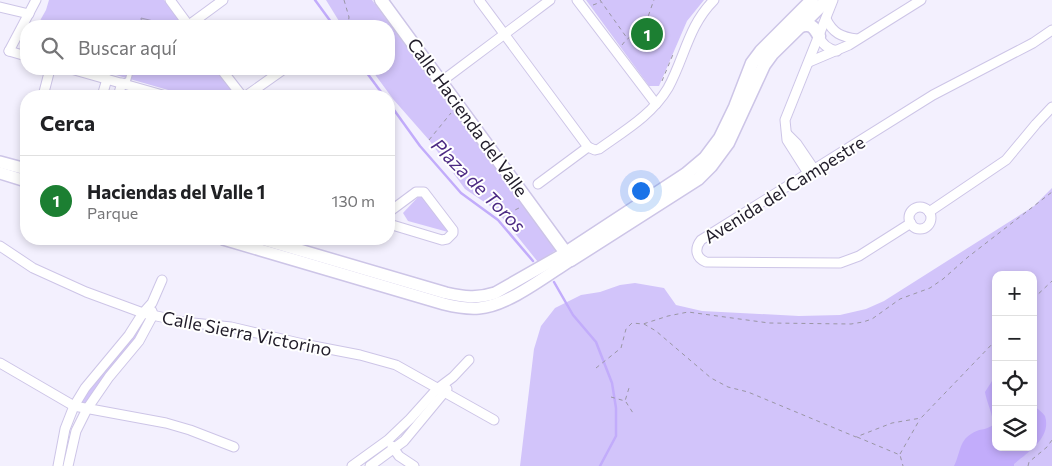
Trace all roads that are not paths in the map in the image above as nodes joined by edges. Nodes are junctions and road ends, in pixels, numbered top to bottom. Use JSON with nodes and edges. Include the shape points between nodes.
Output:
{"nodes":[{"id":1,"x":36,"y":0,"type":"edge"},
{"id":2,"x":170,"y":0,"type":"edge"},
{"id":3,"x":223,"y":0,"type":"edge"},
{"id":4,"x":381,"y":0,"type":"edge"},
{"id":5,"x":479,"y":0,"type":"edge"},
{"id":6,"x":550,"y":0,"type":"edge"},
{"id":7,"x":577,"y":0,"type":"edge"},
{"id":8,"x":714,"y":0,"type":"edge"},
{"id":9,"x":812,"y":0,"type":"edge"},
{"id":10,"x":827,"y":0,"type":"edge"},
{"id":11,"x":833,"y":0,"type":"edge"},
{"id":12,"x":920,"y":0,"type":"edge"},
{"id":13,"x":0,"y":7,"type":"edge"},
{"id":14,"x":29,"y":14,"type":"junction"},
{"id":15,"x":826,"y":18,"type":"junction"},
{"id":16,"x":26,"y":20,"type":"edge"},
{"id":17,"x":185,"y":20,"type":"edge"},
{"id":18,"x":197,"y":20,"type":"edge"},
{"id":19,"x":800,"y":26,"type":"junction"},
{"id":20,"x":1052,"y":30,"type":"edge"},
{"id":21,"x":20,"y":31,"type":"edge"},
{"id":22,"x":504,"y":34,"type":"junction"},
{"id":23,"x":819,"y":36,"type":"junction"},
{"id":24,"x":857,"y":39,"type":"junction"},
{"id":25,"x":9,"y":51,"type":"junction"},
{"id":26,"x":837,"y":51,"type":"junction"},
{"id":27,"x":20,"y":54,"type":"edge"},
{"id":28,"x":0,"y":56,"type":"edge"},
{"id":29,"x":809,"y":62,"type":"junction"},
{"id":30,"x":48,"y":75,"type":"edge"},
{"id":31,"x":104,"y":75,"type":"edge"},
{"id":32,"x":129,"y":75,"type":"edge"},
{"id":33,"x":226,"y":75,"type":"edge"},
{"id":34,"x":276,"y":75,"type":"edge"},
{"id":35,"x":442,"y":81,"type":"junction"},
{"id":36,"x":122,"y":84,"type":"junction"},
{"id":37,"x":45,"y":90,"type":"edge"},
{"id":38,"x":103,"y":90,"type":"edge"},
{"id":39,"x":120,"y":90,"type":"edge"},
{"id":40,"x":144,"y":90,"type":"edge"},
{"id":41,"x":237,"y":90,"type":"edge"},
{"id":42,"x":254,"y":90,"type":"edge"},
{"id":43,"x":656,"y":104,"type":"junction"},
{"id":44,"x":1052,"y":107,"type":"edge"},
{"id":45,"x":588,"y":147,"type":"junction"},
{"id":46,"x":0,"y":162,"type":"edge"},
{"id":47,"x":20,"y":168,"type":"edge"},
{"id":48,"x":811,"y":171,"type":"junction"},
{"id":49,"x":0,"y":173,"type":"edge"},
{"id":50,"x":20,"y":179,"type":"edge"},
{"id":51,"x":538,"y":184,"type":"dead end"},
{"id":52,"x":395,"y":208,"type":"edge"},
{"id":53,"x":929,"y":212,"type":"junction"},
{"id":54,"x":911,"y":223,"type":"junction"},
{"id":55,"x":395,"y":226,"type":"edge"},
{"id":56,"x":242,"y":245,"type":"edge"},
{"id":57,"x":282,"y":245,"type":"edge"},
{"id":58,"x":0,"y":246,"type":"edge"},
{"id":59,"x":569,"y":256,"type":"junction"},
{"id":60,"x":162,"y":280,"type":"dead end"},
{"id":61,"x":152,"y":303,"type":"junction"},
{"id":62,"x":143,"y":313,"type":"junction"},
{"id":63,"x":152,"y":315,"type":"junction"},
{"id":64,"x":469,"y":360,"type":"dead end"},
{"id":65,"x":0,"y":363,"type":"edge"},
{"id":66,"x":441,"y":391,"type":"junction"},
{"id":67,"x":74,"y":406,"type":"junction"},
{"id":68,"x":87,"y":409,"type":"junction"},
{"id":69,"x":494,"y":420,"type":"dead end"},
{"id":70,"x":388,"y":440,"type":"junction"},
{"id":71,"x":234,"y":447,"type":"dead end"},
{"id":72,"x":394,"y":449,"type":"junction"},
{"id":73,"x":58,"y":466,"type":"edge"},
{"id":74,"x":68,"y":466,"type":"edge"},
{"id":75,"x":352,"y":466,"type":"edge"},
{"id":76,"x":370,"y":466,"type":"edge"},
{"id":77,"x":414,"y":466,"type":"edge"}],
"edges":[{"from":1,"to":14,"type":"street"},
{"from":2,"to":17,"type":"street"},
{"from":3,"to":18,"type":"street"},
{"from":4,"to":35,"type":"main road","name":"Calle Hacienda del Valle"},
{"from":5,"to":22,"type":"street"},
{"from":6,"to":22,"type":"street"},
{"from":7,"to":43,"type":"street"},
{"from":8,"to":43,"type":"street","via":[[693,28],[667,89]]},
{"from":9,"to":59,"type":"main road","via":[[752,63],[720,138],[705,158]]},
{"from":10,"to":19,"type":"main road"},
{"from":11,"to":15,"type":"street"},
{"from":12,"to":24,"type":"street"},
{"from":13,"to":14,"type":"street"},
{"from":14,"to":16,"type":"street"},
{"from":15,"to":23,"type":"street"},
{"from":15,"to":24,"type":"street","via":[[838,35]]},
{"from":19,"to":23,"type":"main road","via":[[811,25]]},
{"from":19,"to":59,"type":"main road","via":[[764,64],[724,150],[698,179]]},
{"from":20,"to":48,"type":"street","name":"Avenida del Campestre","via":[[1033,44],[933,95]]},
{"from":21,"to":25,"type":"street"},
{"from":22,"to":35,"type":"street"},
{"from":22,"to":45,"type":"street"},
{"from":23,"to":26,"type":"street","via":[[824,45]]},
{"from":23,"to":29,"type":"street"},
{"from":24,"to":26,"type":"street"},
{"from":25,"to":27,"type":"street"},
{"from":25,"to":28,"type":"street"},
{"from":26,"to":29,"type":"street"},
{"from":29,"to":48,"type":"street","via":[[784,129]]},
{"from":30,"to":37,"type":"street"},
{"from":31,"to":36,"type":"street"},
{"from":31,"to":38,"type":"street"},
{"from":32,"to":36,"type":"lane"},
{"from":33,"to":41,"type":"street"},
{"from":34,"to":42,"type":"street"},
{"from":35,"to":59,"type":"main road","name":"Calle Hacienda del Valle"},
{"from":36,"to":39,"type":"street"},
{"from":36,"to":40,"type":"street"},
{"from":43,"to":45,"type":"street","via":[[599,149]]},
{"from":44,"to":53,"type":"street","via":[[1006,160]]},
{"from":45,"to":51,"type":"street"},
{"from":46,"to":47,"type":"street"},
{"from":48,"to":54,"type":"street","name":"Avenida del Campestre","via":[[701,240],[697,244],[698,256],[706,262],[840,263],[859,256]]},
{"from":49,"to":50,"type":"street"},
{"from":52,"to":55,"type":"street","via":[[416,192],[424,192],[453,233],[450,238],[442,240]]},
{"from":53,"to":54,"type":"street","via":[[921,207],[915,208],[910,216]]},
{"from":53,"to":54,"type":"street","via":[[931,218],[927,226],[918,228]]},
{"from":56,"to":59,"type":"street","via":[[466,308],[491,306],[505,300]]},
{"from":57,"to":59,"type":"street","via":[[468,298],[495,293]]},
{"from":58,"to":62,"type":"street","name":"Calle Sierra Victorino","via":[[33,268]]},
{"from":60,"to":61,"type":"street"},
{"from":61,"to":62,"type":"street"},
{"from":61,"to":63,"type":"street"},
{"from":62,"to":63,"type":"street","name":"Calle Sierra Victorino"},
{"from":62,"to":67,"type":"street"},
{"from":63,"to":66,"type":"street","name":"Calle Sierra Victorino","via":[[231,327],[380,359]]},
{"from":63,"to":68,"type":"street","via":[[139,341]]},
{"from":64,"to":66,"type":"street"},
{"from":65,"to":67,"type":"street"},
{"from":66,"to":69,"type":"street","name":"Calle Sierra Victorino"},
{"from":66,"to":70,"type":"street"},
{"from":66,"to":72,"type":"street","via":[[404,441]]},
{"from":67,"to":68,"type":"street"},
{"from":67,"to":73,"type":"street","via":[[65,430]]},
{"from":68,"to":71,"type":"street","via":[[166,423]]},
{"from":68,"to":74,"type":"street","via":[[76,431]]},
{"from":70,"to":72,"type":"street"},
{"from":70,"to":75,"type":"street"},
{"from":72,"to":76,"type":"street"},
{"from":72,"to":77,"type":"street"}]}
